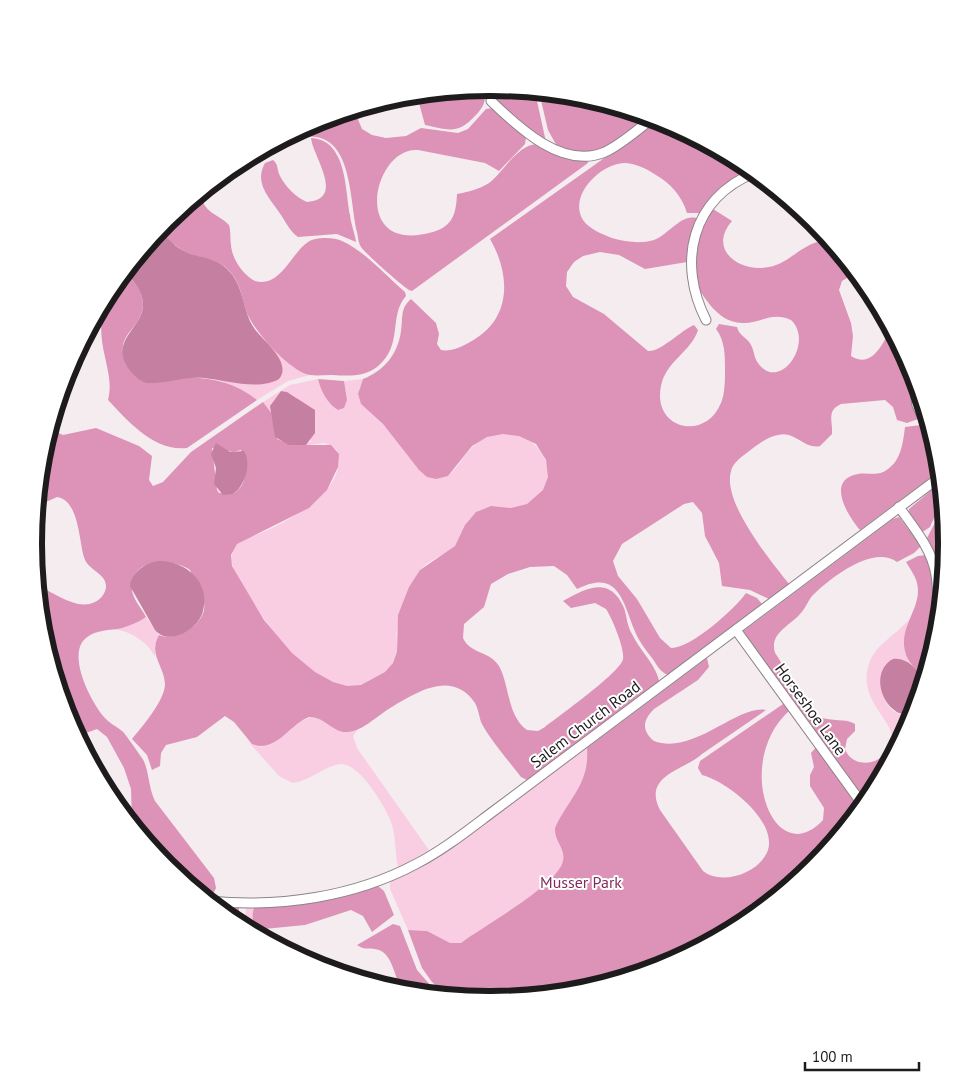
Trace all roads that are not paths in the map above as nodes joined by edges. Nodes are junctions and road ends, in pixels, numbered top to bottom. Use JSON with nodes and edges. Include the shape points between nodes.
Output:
{"nodes":[{"id":1,"x":491,"y":101,"type":"dead end"},
{"id":2,"x":645,"y":124,"type":"edge"},
{"id":3,"x":747,"y":177,"type":"edge"},
{"id":4,"x":706,"y":320,"type":"dead end"},
{"id":5,"x":933,"y":482,"type":"edge"},
{"id":6,"x":899,"y":508,"type":"junction"},
{"id":7,"x":936,"y":579,"type":"edge"},
{"id":8,"x":736,"y":630,"type":"junction"},
{"id":9,"x":858,"y":798,"type":"edge"},
{"id":10,"x":221,"y":902,"type":"edge"}],
"edges":[{"from":1,"to":2,"type":"street","via":[[536,139],[576,155],[592,156],[610,150]]},
{"from":3,"to":4,"type":"street","via":[[717,198],[706,212],[694,238],[690,261],[692,283]]},
{"from":5,"to":6,"type":"street","name":"Salem Church Road"},
{"from":6,"to":7,"type":"street","via":[[924,544]]},
{"from":6,"to":8,"type":"street","name":"Salem Church Road"},
{"from":8,"to":9,"type":"street","name":"Horseshoe Lane"},
{"from":8,"to":10,"type":"street","name":"Salem Church Road","via":[[461,835],[415,865],[371,883],[316,897],[254,903]]}]}
